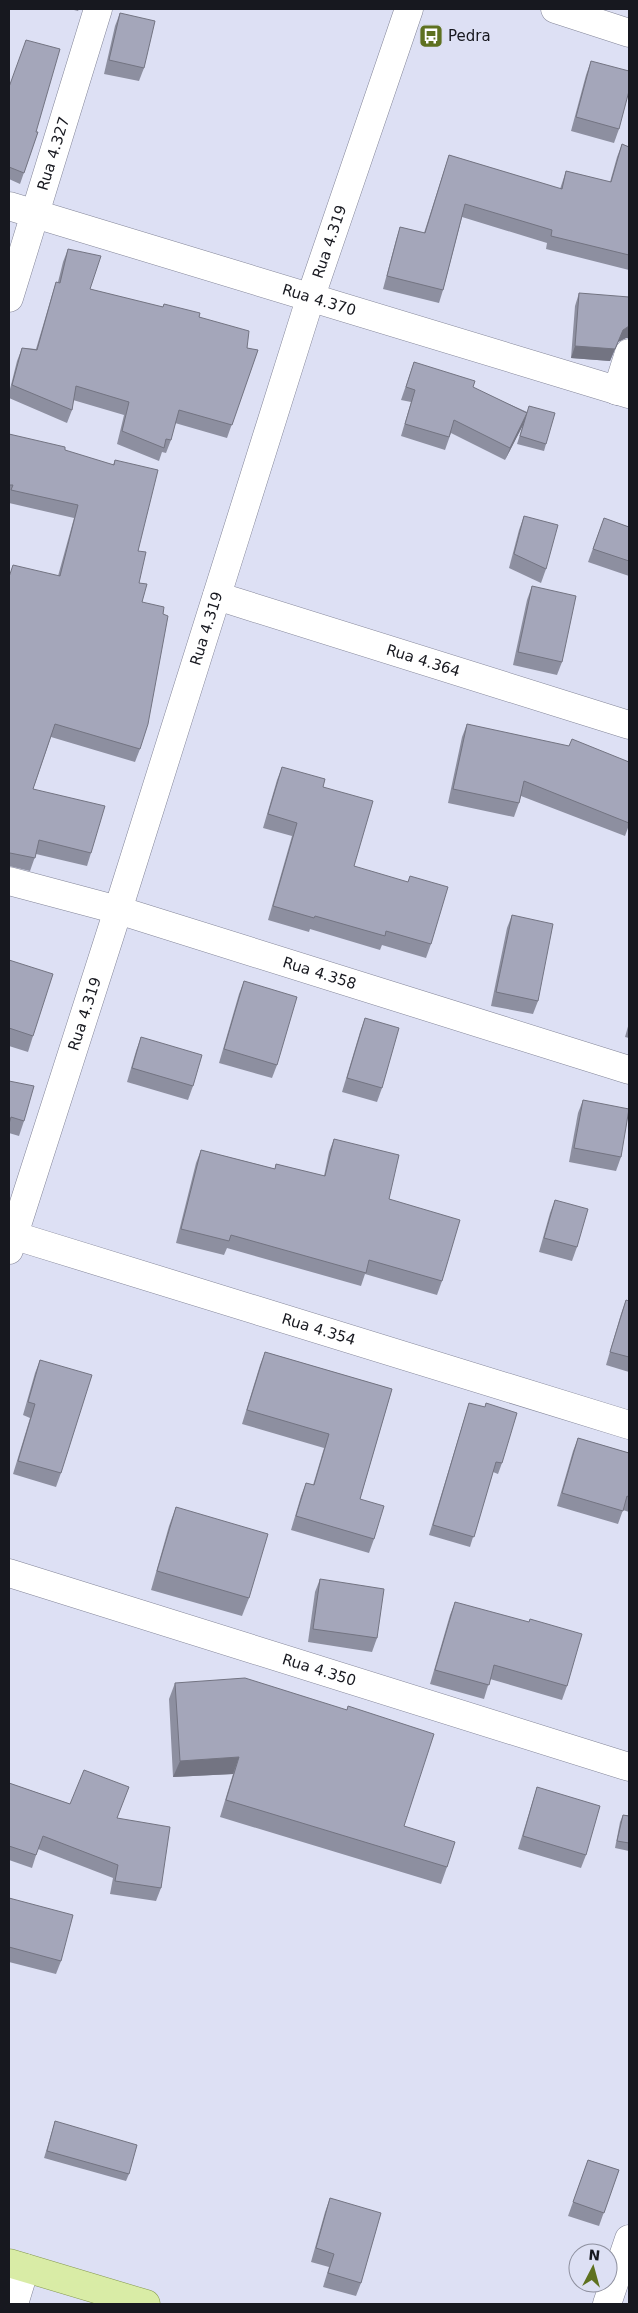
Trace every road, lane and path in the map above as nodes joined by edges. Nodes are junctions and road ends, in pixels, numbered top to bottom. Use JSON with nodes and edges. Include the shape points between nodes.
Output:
{"nodes":[{"id":1,"x":98,"y":9,"type":"edge"},
{"id":2,"x":409,"y":9,"type":"edge"},
{"id":3,"x":555,"y":9,"type":"edge"},
{"id":4,"x":629,"y":33,"type":"edge"},
{"id":5,"x":9,"y":206,"type":"edge"},
{"id":6,"x":35,"y":214,"type":"junction"},
{"id":7,"x":311,"y":296,"type":"junction"},
{"id":8,"x":9,"y":298,"type":"edge"},
{"id":9,"x":629,"y":354,"type":"edge"},
{"id":10,"x":623,"y":392,"type":"edge"},
{"id":11,"x":217,"y":596,"type":"junction"},
{"id":12,"x":629,"y":725,"type":"edge"},
{"id":13,"x":9,"y":881,"type":"edge"},
{"id":14,"x":118,"y":910,"type":"junction"},
{"id":15,"x":629,"y":1070,"type":"edge"},
{"id":16,"x":10,"y":1240,"type":"edge"},
{"id":17,"x":629,"y":1425,"type":"edge"},
{"id":18,"x":9,"y":1573,"type":"edge"},
{"id":19,"x":629,"y":1767,"type":"edge"},
{"id":20,"x":629,"y":2239,"type":"edge"},
{"id":21,"x":17,"y":2265,"type":"edge"},
{"id":22,"x":14,"y":2304,"type":"edge"},
{"id":23,"x":146,"y":2304,"type":"edge"},
{"id":24,"x":607,"y":2304,"type":"edge"}],
"edges":[{"from":1,"to":6,"type":"street","name":"Rua 4.327"},
{"from":2,"to":7,"type":"street","name":"Rua 4.319"},
{"from":3,"to":4,"type":"street"},
{"from":5,"to":6,"type":"street","name":"Rua 4.370"},
{"from":6,"to":7,"type":"street","name":"Rua 4.370"},
{"from":6,"to":8,"type":"street","name":"Rua 4.327"},
{"from":7,"to":10,"type":"street","name":"Rua 4.370"},
{"from":7,"to":11,"type":"street","name":"Rua 4.319"},
{"from":9,"to":10,"type":"street"},
{"from":11,"to":12,"type":"street","name":"Rua 4.364"},
{"from":11,"to":14,"type":"street","name":"Rua 4.319"},
{"from":13,"to":14,"type":"street","name":"Rua 4.358"},
{"from":14,"to":15,"type":"street","name":"Rua 4.358"},
{"from":14,"to":16,"type":"street","name":"Rua 4.319"},
{"from":16,"to":17,"type":"street","name":"Rua 4.354"},
{"from":18,"to":19,"type":"street","name":"Rua 4.350"},
{"from":20,"to":24,"type":"street"},
{"from":21,"to":22,"type":"street"},
{"from":21,"to":23,"type":"main road"}]}
